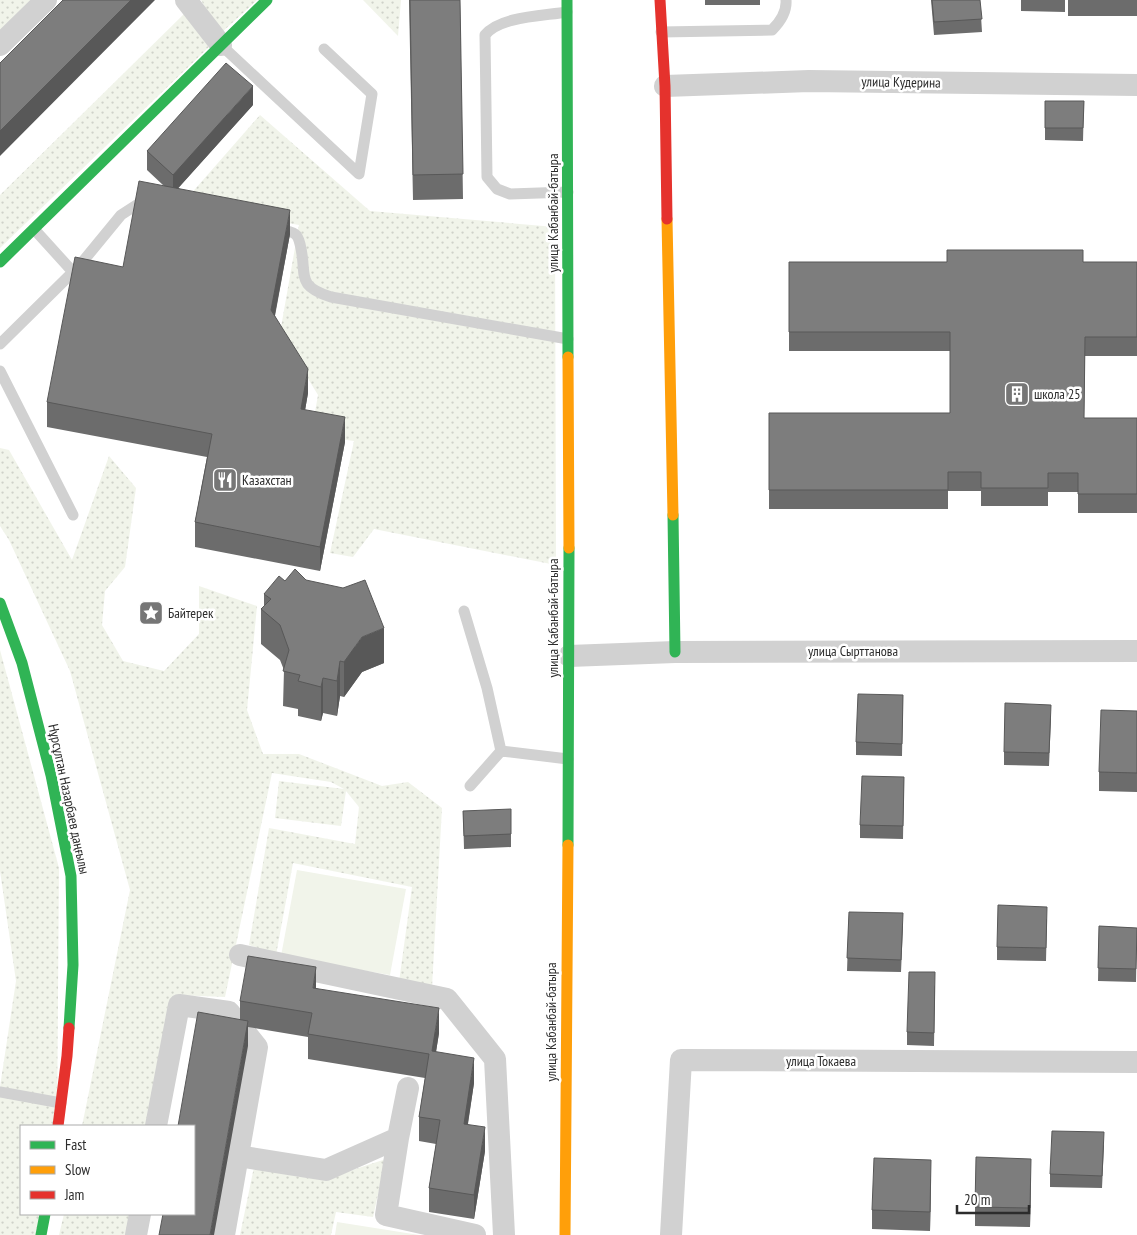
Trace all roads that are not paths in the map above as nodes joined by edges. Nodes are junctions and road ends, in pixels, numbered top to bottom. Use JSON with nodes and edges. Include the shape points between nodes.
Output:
{"nodes":[{"id":1,"x":46,"y":0,"type":"edge"},
{"id":2,"x":186,"y":0,"type":"edge"},
{"id":3,"x":266,"y":0,"type":"edge"},
{"id":4,"x":567,"y":0,"type":"edge"},
{"id":5,"x":660,"y":0,"type":"edge"},
{"id":6,"x":786,"y":0,"type":"edge"},
{"id":7,"x":567,"y":12,"type":"junction"},
{"id":8,"x":661,"y":32,"type":"junction"},
{"id":9,"x":0,"y":45,"type":"edge"},
{"id":10,"x":221,"y":45,"type":"junction"},
{"id":11,"x":324,"y":49,"type":"dead end"},
{"id":12,"x":1137,"y":85,"type":"edge"},
{"id":13,"x":665,"y":86,"type":"junction"},
{"id":14,"x":568,"y":192,"type":"junction"},
{"id":15,"x":162,"y":205,"type":"edge"},
{"id":16,"x":262,"y":226,"type":"edge"},
{"id":17,"x":34,"y":229,"type":"junction"},
{"id":18,"x":0,"y":262,"type":"edge"},
{"id":19,"x":74,"y":272,"type":"junction"},
{"id":20,"x":568,"y":339,"type":"junction"},
{"id":21,"x":0,"y":344,"type":"edge"},
{"id":22,"x":0,"y":371,"type":"edge"},
{"id":23,"x":73,"y":515,"type":"dead end"},
{"id":24,"x":0,"y":603,"type":"edge"},
{"id":25,"x":464,"y":612,"type":"dead end"},
{"id":26,"x":1137,"y":650,"type":"edge"},
{"id":27,"x":675,"y":652,"type":"junction"},
{"id":28,"x":569,"y":656,"type":"junction"},
{"id":29,"x":501,"y":751,"type":"junction"},
{"id":30,"x":568,"y":758,"type":"junction"},
{"id":31,"x":470,"y":786,"type":"dead end"},
{"id":32,"x":240,"y":955,"type":"dead end"},
{"id":33,"x":1137,"y":1062,"type":"edge"},
{"id":34,"x":408,"y":1088,"type":"dead end"},
{"id":35,"x":0,"y":1092,"type":"edge"},
{"id":36,"x":61,"y":1104,"type":"junction"},
{"id":37,"x":58,"y":1125,"type":"edge"},
{"id":38,"x":156,"y":1125,"type":"edge"},
{"id":39,"x":398,"y":1138,"type":"junction"},
{"id":40,"x":238,"y":1156,"type":"junction"},
{"id":41,"x":45,"y":1215,"type":"edge"},
{"id":42,"x":140,"y":1215,"type":"edge"},
{"id":43,"x":41,"y":1235,"type":"edge"},
{"id":44,"x":136,"y":1235,"type":"edge"},
{"id":45,"x":224,"y":1235,"type":"edge"},
{"id":46,"x":475,"y":1235,"type":"edge"},
{"id":47,"x":504,"y":1235,"type":"edge"},
{"id":48,"x":564,"y":1235,"type":"edge"},
{"id":49,"x":672,"y":1235,"type":"edge"}],
"edges":[{"from":1,"to":9,"type":"street"},
{"from":2,"to":10,"type":"street"},
{"from":3,"to":10,"type":"main road"},
{"from":4,"to":7,"type":"main road","name":"улица Кабанбай-батыра"},
{"from":5,"to":8,"type":"main road"},
{"from":6,"to":8,"type":"lane","via":[[780,22],[772,30]]},
{"from":7,"to":14,"type":"main road","name":"улица Кабанбай-батыра"},
{"from":7,"to":14,"type":"lane","via":[[503,22],[485,35],[487,177],[497,190],[510,194]]},
{"from":8,"to":13,"type":"main road"},
{"from":10,"to":11,"type":"lane","via":[[359,174],[372,94]]},
{"from":10,"to":17,"type":"main road"},
{"from":12,"to":13,"type":"street","name":"улица Кудерина","via":[[809,80]]},
{"from":13,"to":27,"type":"main road"},
{"from":14,"to":20,"type":"main road","name":"улица Кабанбай-батыра"},
{"from":15,"to":19,"type":"lane","via":[[138,204],[131,207]]},
{"from":16,"to":20,"type":"lane","via":[[294,233],[303,256],[308,285],[331,297]]},
{"from":17,"to":18,"type":"main road"},
{"from":17,"to":19,"type":"lane"},
{"from":19,"to":21,"type":"lane"},
{"from":20,"to":28,"type":"main road","name":"улица Кабанбай-батыра"},
{"from":22,"to":23,"type":"lane"},
{"from":24,"to":36,"type":"main road","name":"Нұрсұлтан Назарбаев даңғылы","via":[[22,663],[52,775],[71,876],[73,965]]},
{"from":25,"to":29,"type":"lane","via":[[487,688]]},
{"from":26,"to":27,"type":"street","name":"улица Сырттанова"},
{"from":27,"to":28,"type":"street","name":"улица Сырттанова"},
{"from":28,"to":30,"type":"main road","name":"улица Кабанбай-батыра"},
{"from":29,"to":30,"type":"lane"},
{"from":29,"to":31,"type":"lane"},
{"from":30,"to":48,"type":"main road","name":"улица Кабанбай-батыра"},
{"from":32,"to":47,"type":"street","via":[[447,999],[495,1059]]},
{"from":33,"to":49,"type":"street","name":"улица Токаева","via":[[681,1060]]},
{"from":34,"to":39,"type":"street"},
{"from":35,"to":36,"type":"lane"},
{"from":36,"to":37,"type":"main road","name":"Нұрсұлтан Назарбаев даңғылы"},
{"from":38,"to":40,"type":"street","via":[[179,1005],[229,1012],[257,1047]]},
{"from":39,"to":40,"type":"street","via":[[326,1170]]},
{"from":39,"to":46,"type":"street","via":[[386,1215]]},
{"from":40,"to":45,"type":"street"},
{"from":41,"to":43,"type":"main road"},
{"from":42,"to":44,"type":"street"}]}
